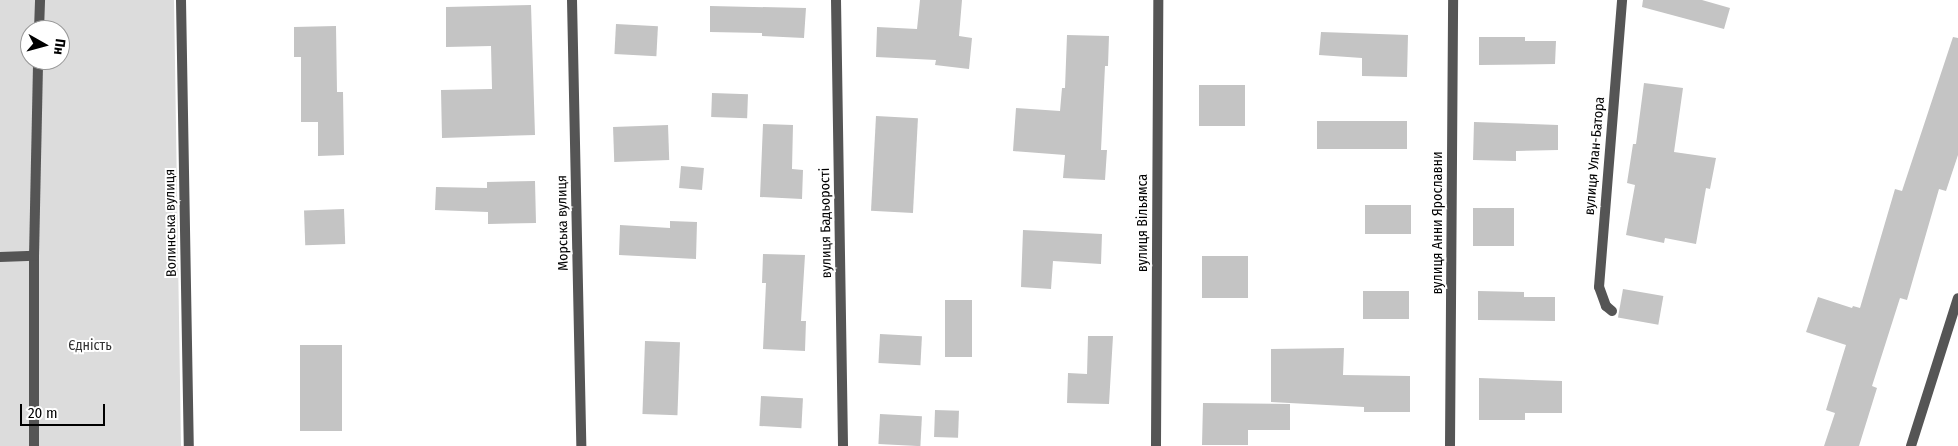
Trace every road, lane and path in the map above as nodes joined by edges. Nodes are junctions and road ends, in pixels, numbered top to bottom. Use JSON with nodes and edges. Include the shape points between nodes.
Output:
{"nodes":[{"id":1,"x":40,"y":0,"type":"edge"},
{"id":2,"x":181,"y":0,"type":"edge"},
{"id":3,"x":572,"y":0,"type":"edge"},
{"id":4,"x":836,"y":0,"type":"edge"},
{"id":5,"x":1158,"y":0,"type":"edge"},
{"id":6,"x":1453,"y":0,"type":"edge"},
{"id":7,"x":1622,"y":0,"type":"edge"},
{"id":8,"x":39,"y":20,"type":"edge"},
{"id":9,"x":38,"y":70,"type":"edge"},
{"id":10,"x":34,"y":256,"type":"junction"},
{"id":11,"x":0,"y":257,"type":"edge"},
{"id":12,"x":1958,"y":298,"type":"edge"},
{"id":13,"x":1612,"y":311,"type":"dead end"},
{"id":14,"x":34,"y":446,"type":"edge"},
{"id":15,"x":189,"y":446,"type":"edge"},
{"id":16,"x":581,"y":446,"type":"edge"},
{"id":17,"x":843,"y":446,"type":"edge"},
{"id":18,"x":1156,"y":446,"type":"edge"},
{"id":19,"x":1450,"y":446,"type":"edge"},
{"id":20,"x":1911,"y":446,"type":"edge"}],
"edges":[{"from":1,"to":8,"type":"street"},
{"from":2,"to":15,"type":"street","name":"Волинська вулиця"},
{"from":3,"to":16,"type":"street","name":"Морська вулиця"},
{"from":4,"to":17,"type":"street","name":"вулиця Бадьорості"},
{"from":5,"to":18,"type":"street","name":"вулиця Вільямса"},
{"from":6,"to":19,"type":"street","name":"вулиця Анни Ярославни"},
{"from":7,"to":13,"type":"street","name":"вулиця Улан-Батора","via":[[1599,287],[1606,306]]},
{"from":9,"to":10,"type":"street"},
{"from":10,"to":11,"type":"street"},
{"from":10,"to":14,"type":"street"},
{"from":12,"to":20,"type":"street"}]}
